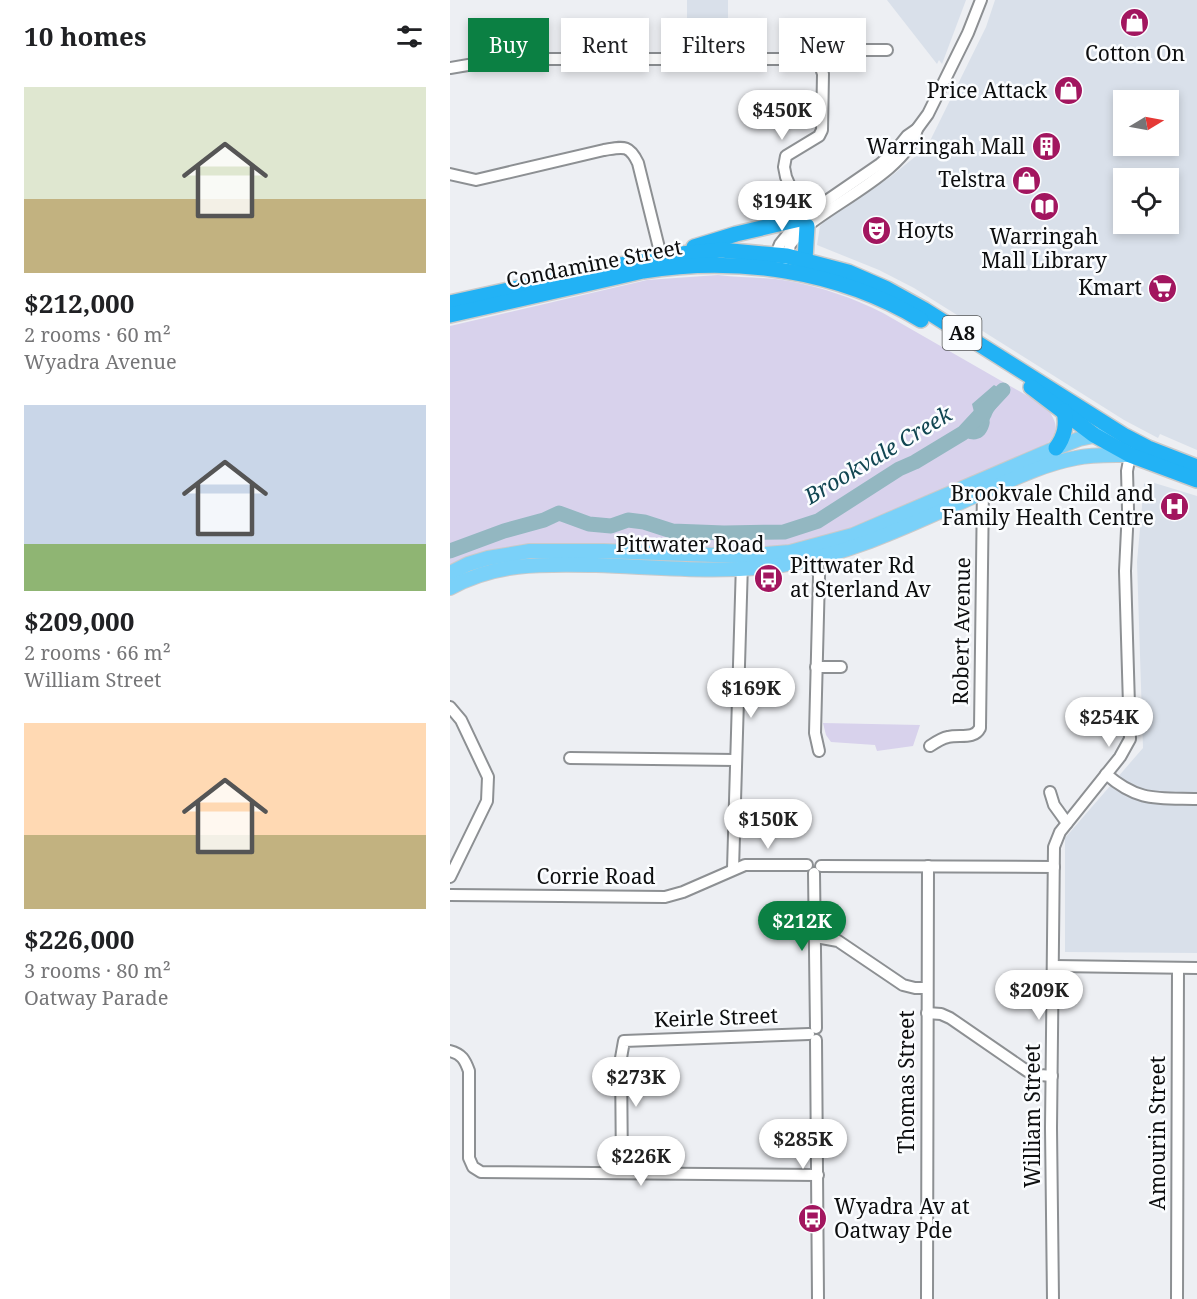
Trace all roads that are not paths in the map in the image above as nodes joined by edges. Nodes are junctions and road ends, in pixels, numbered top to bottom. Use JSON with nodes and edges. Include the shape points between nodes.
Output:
{"nodes":[{"id":1,"x":981,"y":0,"type":"edge"},
{"id":2,"x":866,"y":50,"type":"edge"},
{"id":3,"x":887,"y":50,"type":"dead end"},
{"id":4,"x":779,"y":59,"type":"edge"},
{"id":5,"x":450,"y":68,"type":"edge"},
{"id":6,"x":822,"y":72,"type":"edge"},
{"id":7,"x":450,"y":174,"type":"edge"},
{"id":8,"x":803,"y":220,"type":"junction"},
{"id":9,"x":681,"y":253,"type":"junction"},
{"id":10,"x":661,"y":256,"type":"junction"},
{"id":11,"x":805,"y":260,"type":"junction"},
{"id":12,"x":780,"y":263,"type":"junction"},
{"id":13,"x":450,"y":303,"type":"edge"},
{"id":14,"x":450,"y":315,"type":"edge"},
{"id":15,"x":1064,"y":411,"type":"junction"},
{"id":16,"x":1094,"y":435,"type":"junction"},
{"id":17,"x":1125,"y":436,"type":"junction"},
{"id":18,"x":1056,"y":448,"type":"junction"},
{"id":19,"x":1130,"y":455,"type":"junction"},
{"id":20,"x":1197,"y":467,"type":"edge"},
{"id":21,"x":1197,"y":480,"type":"edge"},
{"id":22,"x":983,"y":485,"type":"junction"},
{"id":23,"x":815,"y":553,"type":"junction"},
{"id":24,"x":742,"y":563,"type":"junction"},
{"id":25,"x":450,"y":573,"type":"edge"},
{"id":26,"x":450,"y":588,"type":"edge"},
{"id":27,"x":816,"y":667,"type":"junction"},
{"id":28,"x":841,"y":667,"type":"dead end"},
{"id":29,"x":450,"y":707,"type":"edge"},
{"id":30,"x":930,"y":746,"type":"dead end"},
{"id":31,"x":819,"y":751,"type":"dead end"},
{"id":32,"x":570,"y":758,"type":"dead end"},
{"id":33,"x":735,"y":760,"type":"junction"},
{"id":34,"x":1106,"y":774,"type":"junction"},
{"id":35,"x":1050,"y":792,"type":"dead end"},
{"id":36,"x":1197,"y":799,"type":"edge"},
{"id":37,"x":1067,"y":823,"type":"junction"},
{"id":38,"x":928,"y":866,"type":"junction"},
{"id":39,"x":1054,"y":867,"type":"junction"},
{"id":40,"x":734,"y":868,"type":"junction"},
{"id":41,"x":814,"y":868,"type":"junction"},
{"id":42,"x":450,"y":877,"type":"edge"},
{"id":43,"x":450,"y":895,"type":"edge"},
{"id":44,"x":816,"y":937,"type":"junction"},
{"id":45,"x":1054,"y":966,"type":"junction"},
{"id":46,"x":1178,"y":968,"type":"junction"},
{"id":47,"x":1197,"y":968,"type":"edge"},
{"id":48,"x":927,"y":988,"type":"junction"},
{"id":49,"x":927,"y":1013,"type":"junction"},
{"id":50,"x":813,"y":1034,"type":"junction"},
{"id":51,"x":450,"y":1051,"type":"edge"},
{"id":52,"x":1052,"y":1076,"type":"junction"},
{"id":53,"x":622,"y":1172,"type":"junction"},
{"id":54,"x":818,"y":1175,"type":"junction"},
{"id":55,"x":818,"y":1299,"type":"edge"},
{"id":56,"x":927,"y":1299,"type":"edge"},
{"id":57,"x":1053,"y":1299,"type":"edge"},
{"id":58,"x":1177,"y":1299,"type":"edge"}],
"edges":[{"from":1,"to":8,"type":"street","via":[[915,140],[884,172]]},
{"from":2,"to":3,"type":"street"},
{"from":4,"to":5,"type":"street","via":[[503,59]]},
{"from":6,"to":8,"type":"street","via":[[822,130],[786,156],[784,166]]},
{"from":7,"to":10,"type":"street","via":[[476,180],[625,147],[639,163]]},
{"from":8,"to":9,"type":"highway","via":[[703,243]]},
{"from":8,"to":11,"type":"highway"},
{"from":8,"to":12,"type":"street","via":[[788,232]]},
{"from":9,"to":10,"type":"highway","name":"Condamine Street","number":"A8"},
{"from":9,"to":12,"type":"highway","name":"Condamine Street","number":"A8","via":[[721,250]]},
{"from":10,"to":13,"type":"highway","name":"Condamine Street","number":"A8"},
{"from":11,"to":12,"type":"highway","name":"Condamine Street","number":"A8"},
{"from":11,"to":17,"type":"highway","name":"Condamine Street","number":"A8","via":[[848,272],[903,297]]},
{"from":12,"to":14,"type":"highway","name":"Condamine Street","number":"A8","via":[[667,267]]},
{"from":12,"to":15,"type":"highway","name":"Condamine Street","number":"A8","via":[[898,307]]},
{"from":15,"to":16,"type":"highway","name":"Condamine Street","number":"A8"},
{"from":15,"to":18,"type":"highway","via":[[1064,433]]},
{"from":16,"to":17,"type":"main road"},
{"from":16,"to":18,"type":"main road","name":"Pittwater Road"},
{"from":16,"to":19,"type":"highway","name":"Condamine Street","number":"A8"},
{"from":17,"to":20,"type":"highway","number":"A8"},
{"from":18,"to":22,"type":"main road","name":"Pittwater Road"},
{"from":19,"to":21,"type":"highway","name":"Pittwater Road","number":"A8"},
{"from":19,"to":22,"type":"main road","name":"Pittwater Road","via":[[1077,457]]},
{"from":19,"to":34,"type":"street","name":"William Street","via":[[1125,571],[1130,732],[1128,746]]},
{"from":22,"to":23,"type":"main road","name":"Pittwater Road","via":[[857,546]]},
{"from":22,"to":30,"type":"street","name":"Robert Avenue","via":[[980,728],[973,735],[947,737]]},
{"from":23,"to":24,"type":"main road","name":"Pittwater Road","via":[[768,555]]},
{"from":23,"to":27,"type":"street","via":[[819,576]]},
{"from":24,"to":25,"type":"main road","name":"Pittwater Road","via":[[604,551],[530,551],[489,558]]},
{"from":24,"to":26,"type":"main road","name":"Pittwater Road","via":[[535,564],[488,571]]},
{"from":24,"to":33,"type":"street"},
{"from":27,"to":28,"type":"street"},
{"from":27,"to":31,"type":"street","via":[[815,733]]},
{"from":29,"to":42,"type":"street","via":[[461,720],[488,777],[487,801]]},
{"from":32,"to":33,"type":"street"},
{"from":33,"to":40,"type":"street"},
{"from":34,"to":36,"type":"street","via":[[1121,787],[1142,796]]},
{"from":34,"to":37,"type":"street","name":"William Street"},
{"from":35,"to":37,"type":"street"},
{"from":37,"to":39,"type":"street","name":"William Street","via":[[1055,843]]},
{"from":38,"to":39,"type":"street","name":"Corrie Road"},
{"from":38,"to":41,"type":"street","name":"Corrie Road"},
{"from":38,"to":48,"type":"street","name":"Thomas Street"},
{"from":39,"to":45,"type":"street","name":"William Street"},
{"from":40,"to":41,"type":"street","name":"Corrie Road"},
{"from":40,"to":43,"type":"street","name":"Corrie Road","via":[[665,897]]},
{"from":41,"to":44,"type":"street"},
{"from":44,"to":48,"type":"street","via":[[838,941],[903,985]]},
{"from":44,"to":50,"type":"street"},
{"from":45,"to":46,"type":"street"},
{"from":45,"to":52,"type":"street","name":"William Street"},
{"from":46,"to":47,"type":"street"},
{"from":46,"to":58,"type":"street","name":"Amourin Street"},
{"from":48,"to":49,"type":"street","name":"Thomas Street"},
{"from":49,"to":52,"type":"street","via":[[950,1018],[1027,1071]]},
{"from":49,"to":56,"type":"street","name":"Thomas Street"},
{"from":50,"to":53,"type":"street","name":"Keirle Street","via":[[624,1041]]},
{"from":50,"to":54,"type":"street"},
{"from":51,"to":53,"type":"street","via":[[460,1054],[469,1071],[469,1158],[473,1167],[481,1172]]},
{"from":52,"to":57,"type":"street","name":"William Street"},
{"from":53,"to":54,"type":"street"},
{"from":54,"to":55,"type":"street"}]}
